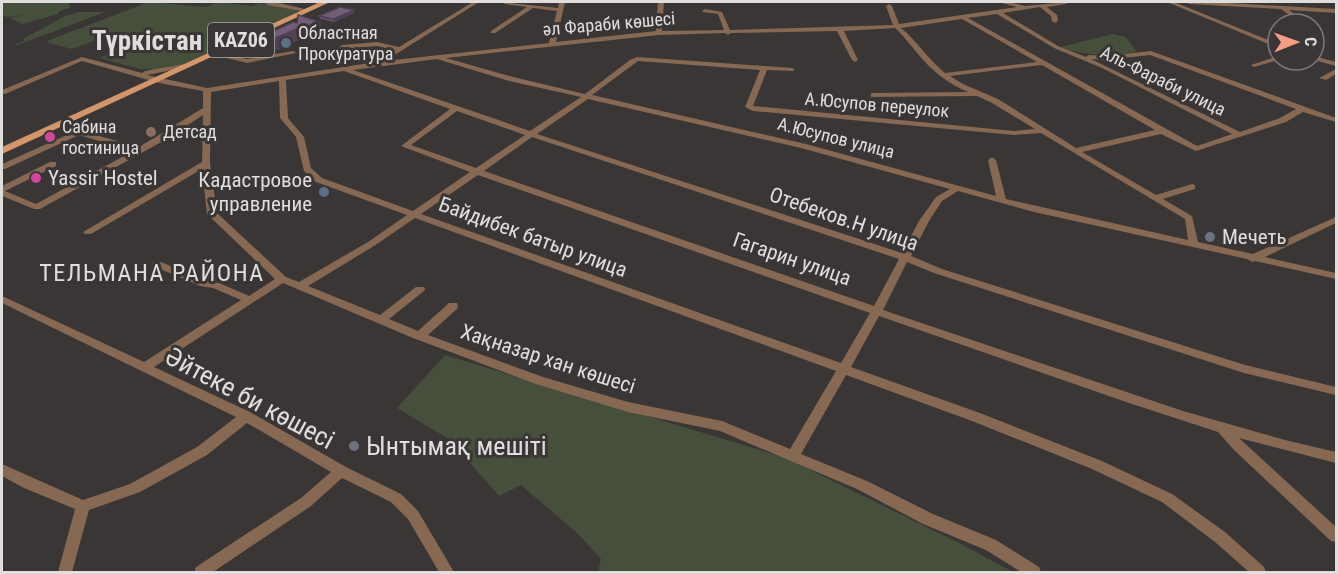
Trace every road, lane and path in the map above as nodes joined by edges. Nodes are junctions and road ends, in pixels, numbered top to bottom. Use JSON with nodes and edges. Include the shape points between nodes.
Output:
{"nodes":[{"id":1,"x":272,"y":2,"type":"edge"},
{"id":2,"x":326,"y":2,"type":"edge"},
{"id":3,"x":476,"y":2,"type":"edge"},
{"id":4,"x":505,"y":2,"type":"edge"},
{"id":5,"x":562,"y":2,"type":"edge"},
{"id":6,"x":661,"y":2,"type":"edge"},
{"id":7,"x":1004,"y":2,"type":"edge"},
{"id":8,"x":1066,"y":2,"type":"edge"},
{"id":9,"x":1170,"y":2,"type":"edge"},
{"id":10,"x":1189,"y":2,"type":"edge"},
{"id":11,"x":532,"y":6,"type":"junction"},
{"id":12,"x":889,"y":6,"type":"dead end"},
{"id":13,"x":1042,"y":6,"type":"junction"},
{"id":14,"x":1028,"y":9,"type":"junction"},
{"id":15,"x":1284,"y":9,"type":"junction"},
{"id":16,"x":306,"y":10,"type":"junction"},
{"id":17,"x":560,"y":10,"type":"junction"},
{"id":18,"x":705,"y":11,"type":"dead end"},
{"id":19,"x":1336,"y":11,"type":"edge"},
{"id":20,"x":1288,"y":12,"type":"edge"},
{"id":21,"x":999,"y":13,"type":"junction"},
{"id":22,"x":964,"y":18,"type":"junction"},
{"id":23,"x":1055,"y":21,"type":"dead end"},
{"id":24,"x":897,"y":27,"type":"junction"},
{"id":25,"x":840,"y":30,"type":"junction"},
{"id":26,"x":493,"y":32,"type":"dead end"},
{"id":27,"x":659,"y":33,"type":"junction"},
{"id":28,"x":728,"y":33,"type":"junction"},
{"id":29,"x":1266,"y":41,"type":"edge"},
{"id":30,"x":552,"y":44,"type":"junction"},
{"id":31,"x":342,"y":47,"type":"dead end"},
{"id":32,"x":399,"y":49,"type":"junction"},
{"id":33,"x":484,"y":52,"type":"junction"},
{"id":34,"x":293,"y":53,"type":"dead end"},
{"id":35,"x":213,"y":54,"type":"junction"},
{"id":36,"x":1074,"y":55,"type":"junction"},
{"id":37,"x":431,"y":57,"type":"junction"},
{"id":38,"x":855,"y":60,"type":"dead end"},
{"id":39,"x":1266,"y":61,"type":"edge"},
{"id":40,"x":1041,"y":63,"type":"junction"},
{"id":41,"x":376,"y":64,"type":"junction"},
{"id":42,"x":189,"y":65,"type":"junction"},
{"id":43,"x":1254,"y":65,"type":"dead end"},
{"id":44,"x":470,"y":66,"type":"junction"},
{"id":45,"x":764,"y":68,"type":"junction"},
{"id":46,"x":344,"y":69,"type":"junction"},
{"id":47,"x":792,"y":70,"type":"dead end"},
{"id":48,"x":1336,"y":71,"type":"edge"},
{"id":49,"x":135,"y":73,"type":"junction"},
{"id":50,"x":943,"y":75,"type":"junction"},
{"id":51,"x":1323,"y":78,"type":"dead end"},
{"id":52,"x":282,"y":79,"type":"junction"},
{"id":53,"x":156,"y":80,"type":"junction"},
{"id":54,"x":207,"y":90,"type":"junction"},
{"id":55,"x":2,"y":92,"type":"edge"},
{"id":56,"x":981,"y":94,"type":"junction"},
{"id":57,"x":874,"y":95,"type":"dead end"},
{"id":58,"x":587,"y":96,"type":"junction"},
{"id":59,"x":206,"y":109,"type":"junction"},
{"id":60,"x":455,"y":109,"type":"junction"},
{"id":61,"x":1302,"y":109,"type":"junction"},
{"id":62,"x":1336,"y":120,"type":"edge"},
{"id":63,"x":1043,"y":131,"type":"junction"},
{"id":64,"x":1162,"y":131,"type":"junction"},
{"id":65,"x":530,"y":134,"type":"junction"},
{"id":66,"x":1238,"y":134,"type":"junction"},
{"id":67,"x":139,"y":150,"type":"junction"},
{"id":68,"x":2,"y":151,"type":"edge"},
{"id":69,"x":1075,"y":151,"type":"junction"},
{"id":70,"x":992,"y":160,"type":"dead end"},
{"id":71,"x":206,"y":163,"type":"junction"},
{"id":72,"x":53,"y":164,"type":"dead end"},
{"id":73,"x":2,"y":167,"type":"edge"},
{"id":74,"x":477,"y":172,"type":"junction"},
{"id":75,"x":1192,"y":187,"type":"dead end"},
{"id":76,"x":957,"y":188,"type":"junction"},
{"id":77,"x":2,"y":191,"type":"edge"},
{"id":78,"x":1155,"y":198,"type":"junction"},
{"id":79,"x":1002,"y":201,"type":"junction"},
{"id":80,"x":414,"y":213,"type":"junction"},
{"id":81,"x":1336,"y":220,"type":"edge"},
{"id":82,"x":88,"y":232,"type":"dead end"},
{"id":83,"x":1194,"y":245,"type":"junction"},
{"id":84,"x":906,"y":258,"type":"junction"},
{"id":85,"x":1252,"y":259,"type":"junction"},
{"id":86,"x":157,"y":264,"type":"dead end"},
{"id":87,"x":1336,"y":276,"type":"edge"},
{"id":88,"x":282,"y":279,"type":"junction"},
{"id":89,"x":300,"y":286,"type":"junction"},
{"id":90,"x":420,"y":289,"type":"dead end"},
{"id":91,"x":2,"y":299,"type":"edge"},
{"id":92,"x":250,"y":300,"type":"junction"},
{"id":93,"x":453,"y":306,"type":"dead end"},
{"id":94,"x":877,"y":311,"type":"junction"},
{"id":95,"x":381,"y":320,"type":"junction"},
{"id":96,"x":420,"y":336,"type":"junction"},
{"id":97,"x":144,"y":368,"type":"junction"},
{"id":98,"x":842,"y":370,"type":"junction"},
{"id":99,"x":1336,"y":391,"type":"edge"},
{"id":100,"x":246,"y":416,"type":"junction"},
{"id":101,"x":1224,"y":430,"type":"junction"},
{"id":102,"x":793,"y":456,"type":"junction"},
{"id":103,"x":1336,"y":457,"type":"edge"},
{"id":104,"x":2,"y":470,"type":"edge"},
{"id":105,"x":341,"y":471,"type":"junction"},
{"id":106,"x":83,"y":506,"type":"junction"},
{"id":107,"x":1336,"y":536,"type":"edge"},
{"id":108,"x":65,"y":573,"type":"edge"},
{"id":109,"x":201,"y":573,"type":"edge"},
{"id":110,"x":447,"y":573,"type":"edge"},
{"id":111,"x":1034,"y":573,"type":"edge"},
{"id":112,"x":1259,"y":573,"type":"edge"}],
"edges":[{"from":1,"to":16,"type":"street","via":[[268,3]]},
{"from":2,"to":16,"type":"main road","number":"KАZ06"},
{"from":3,"to":32,"type":"street"},
{"from":4,"to":11,"type":"street"},
{"from":5,"to":17,"type":"street"},
{"from":6,"to":27,"type":"street"},
{"from":7,"to":14,"type":"street"},
{"from":8,"to":13,"type":"street","name":"әл Фараби көшесі"},
{"from":9,"to":29,"type":"street"},
{"from":10,"to":15,"type":"street"},
{"from":11,"to":17,"type":"street"},
{"from":11,"to":26,"type":"street"},
{"from":12,"to":24,"type":"street"},
{"from":13,"to":14,"type":"street","name":"әл Фараби көшесі"},
{"from":13,"to":23,"type":"street"},
{"from":14,"to":21,"type":"street","name":"әл Фараби көшесі"},
{"from":15,"to":19,"type":"street"},
{"from":15,"to":20,"type":"street"},
{"from":16,"to":35,"type":"main road","number":"KАZ06"},
{"from":17,"to":30,"type":"street"},
{"from":18,"to":28,"type":"street","via":[[720,12]]},
{"from":21,"to":22,"type":"street","name":"әл Фараби көшесі"},
{"from":21,"to":36,"type":"street","name":"Аль-Фараби улица"},
{"from":22,"to":24,"type":"street","name":"әл Фараби көшесі"},
{"from":22,"to":40,"type":"street","name":"Аль-Фараби улица"},
{"from":24,"to":25,"type":"street","name":"әл Фараби көшесі"},
{"from":24,"to":50,"type":"street"},
{"from":25,"to":28,"type":"street","name":"әл Фараби көшесі"},
{"from":25,"to":38,"type":"street"},
{"from":27,"to":28,"type":"street","name":"әл Фараби көшесі"},
{"from":27,"to":30,"type":"street","name":"әл Фараби көшесі"},
{"from":30,"to":33,"type":"street","name":"әл Фараби көшесі"},
{"from":31,"to":32,"type":"street","via":[[377,44]]},
{"from":32,"to":41,"type":"street"},
{"from":33,"to":37,"type":"street","name":"әл Фараби көшесі"},
{"from":33,"to":44,"type":"street","via":[[468,58],[466,63]]},
{"from":34,"to":35,"type":"street","via":[[247,61]]},
{"from":35,"to":42,"type":"main road","number":"KАZ06"},
{"from":36,"to":61,"type":"street","name":"Аль-Фараби улица","via":[[1106,58],[1151,53]]},
{"from":36,"to":66,"type":"street","name":"Аль-Фараби улица"},
{"from":37,"to":41,"type":"street","name":"әл Фараби көшесі"},
{"from":37,"to":44,"type":"street","name":"А.Юсупов улица"},
{"from":39,"to":43,"type":"street"},
{"from":40,"to":50,"type":"street"},
{"from":40,"to":64,"type":"street","name":"Аль-Фараби улица"},
{"from":41,"to":46,"type":"street","name":"әл Фараби көшесі"},
{"from":42,"to":49,"type":"street"},
{"from":42,"to":53,"type":"main road","number":"KАZ06"},
{"from":44,"to":58,"type":"street","name":"А.Юсупов улица"},
{"from":45,"to":47,"type":"street","name":"А.Юсупов переулок"},
{"from":45,"to":58,"type":"street","name":"А.Юсупов переулок","via":[[638,59]]},
{"from":45,"to":63,"type":"street","name":"А.Юсупов переулок","via":[[749,107],[753,109],[1014,133]]},
{"from":46,"to":52,"type":"street","name":"әл Фараби көшесі"},
{"from":46,"to":60,"type":"street","name":"Отебеков.Н улица"},
{"from":48,"to":51,"type":"street"},
{"from":49,"to":53,"type":"street","name":"әл Фараби көшесі"},
{"from":49,"to":55,"type":"street","via":[[82,59]]},
{"from":50,"to":56,"type":"street"},
{"from":52,"to":54,"type":"street","name":"әл Фараби көшесі"},
{"from":52,"to":80,"type":"street","name":"Байдибек батыр улица","via":[[284,118],[300,137],[312,175]]},
{"from":53,"to":54,"type":"street","name":"әл Фараби көшесі"},
{"from":53,"to":68,"type":"main road","number":"KАZ06"},
{"from":54,"to":59,"type":"street","name":"Хақназар хан көшесі"},
{"from":56,"to":57,"type":"street"},
{"from":56,"to":63,"type":"street"},
{"from":58,"to":65,"type":"street","name":"А.Юсупов переулок"},
{"from":58,"to":76,"type":"street","name":"А.Юсупов улица","via":[[804,146]]},
{"from":59,"to":67,"type":"street"},
{"from":59,"to":71,"type":"street","name":"Хақназар хан көшесі"},
{"from":60,"to":65,"type":"street","name":"Отебеков.Н улица"},
{"from":60,"to":74,"type":"street","name":"Гагарин улица","via":[[405,146]]},
{"from":61,"to":62,"type":"street"},
{"from":61,"to":66,"type":"street"},
{"from":63,"to":69,"type":"street"},
{"from":64,"to":66,"type":"street","via":[[1196,149]]},
{"from":64,"to":69,"type":"street"},
{"from":65,"to":74,"type":"street","name":"А.Юсупов переулок"},
{"from":65,"to":84,"type":"street","name":"Отебеков.Н улица"},
{"from":67,"to":73,"type":"street","via":[[78,132]]},
{"from":67,"to":77,"type":"street","via":[[37,207]]},
{"from":69,"to":78,"type":"street"},
{"from":70,"to":79,"type":"street"},
{"from":71,"to":82,"type":"street"},
{"from":71,"to":88,"type":"street","name":"Хақназар хан көшесі","via":[[212,214]]},
{"from":72,"to":77,"type":"street"},
{"from":74,"to":80,"type":"street","name":"А.Юсупов переулок"},
{"from":74,"to":94,"type":"street","name":"Гагарин улица"},
{"from":75,"to":78,"type":"street"},
{"from":76,"to":79,"type":"street","name":"А.Юсупов улица"},
{"from":76,"to":84,"type":"street","via":[[939,199]]},
{"from":78,"to":83,"type":"street","via":[[1189,218]]},
{"from":79,"to":83,"type":"street","name":"А.Юсупов улица"},
{"from":80,"to":89,"type":"street","name":"А.Юсупов переулок"},
{"from":80,"to":98,"type":"street","name":"Байдибек батыр улица"},
{"from":81,"to":85,"type":"street"},
{"from":83,"to":85,"type":"street","name":"А.Юсупов улица"},
{"from":84,"to":94,"type":"street"},
{"from":84,"to":99,"type":"street","name":"Отебеков.Н улица","via":[[1244,369]]},
{"from":85,"to":87,"type":"street","name":"А.Юсупов улица"},
{"from":86,"to":92,"type":"street"},
{"from":88,"to":89,"type":"street","name":"Хақназар хан көшесі"},
{"from":88,"to":92,"type":"street"},
{"from":89,"to":95,"type":"street","name":"Хақназар хан көшесі"},
{"from":90,"to":95,"type":"street"},
{"from":91,"to":97,"type":"street","name":"Әйтеке би көшесі"},
{"from":92,"to":97,"type":"street"},
{"from":93,"to":96,"type":"street"},
{"from":94,"to":98,"type":"street"},
{"from":94,"to":101,"type":"street","name":"Гагарин улица"},
{"from":95,"to":96,"type":"street","name":"Хақназар хан көшесі"},
{"from":96,"to":102,"type":"street","name":"Хақназар хан көшесі","via":[[540,381],[628,407],[722,426]]},
{"from":97,"to":100,"type":"street","name":"Әйтеке би көшесі"},
{"from":98,"to":102,"type":"street"},
{"from":98,"to":112,"type":"street","name":"Байдибек батыр улица","via":[[1016,432],[1133,481],[1167,498],[1220,537]]},
{"from":100,"to":105,"type":"street","name":"Әйтеке би көшесі"},
{"from":100,"to":106,"type":"street","via":[[202,450],[135,488]]},
{"from":101,"to":103,"type":"street","name":"Гагарин улица"},
{"from":101,"to":107,"type":"street","name":"Гагарин улица"},
{"from":102,"to":111,"type":"street","name":"Хақназар хан көшесі","via":[[991,545]]},
{"from":104,"to":106,"type":"street"},
{"from":105,"to":109,"type":"street","via":[[306,502]]},
{"from":105,"to":110,"type":"street","name":"Әйтеке би көшесі","via":[[396,498],[413,515]]},
{"from":106,"to":108,"type":"street"}]}
